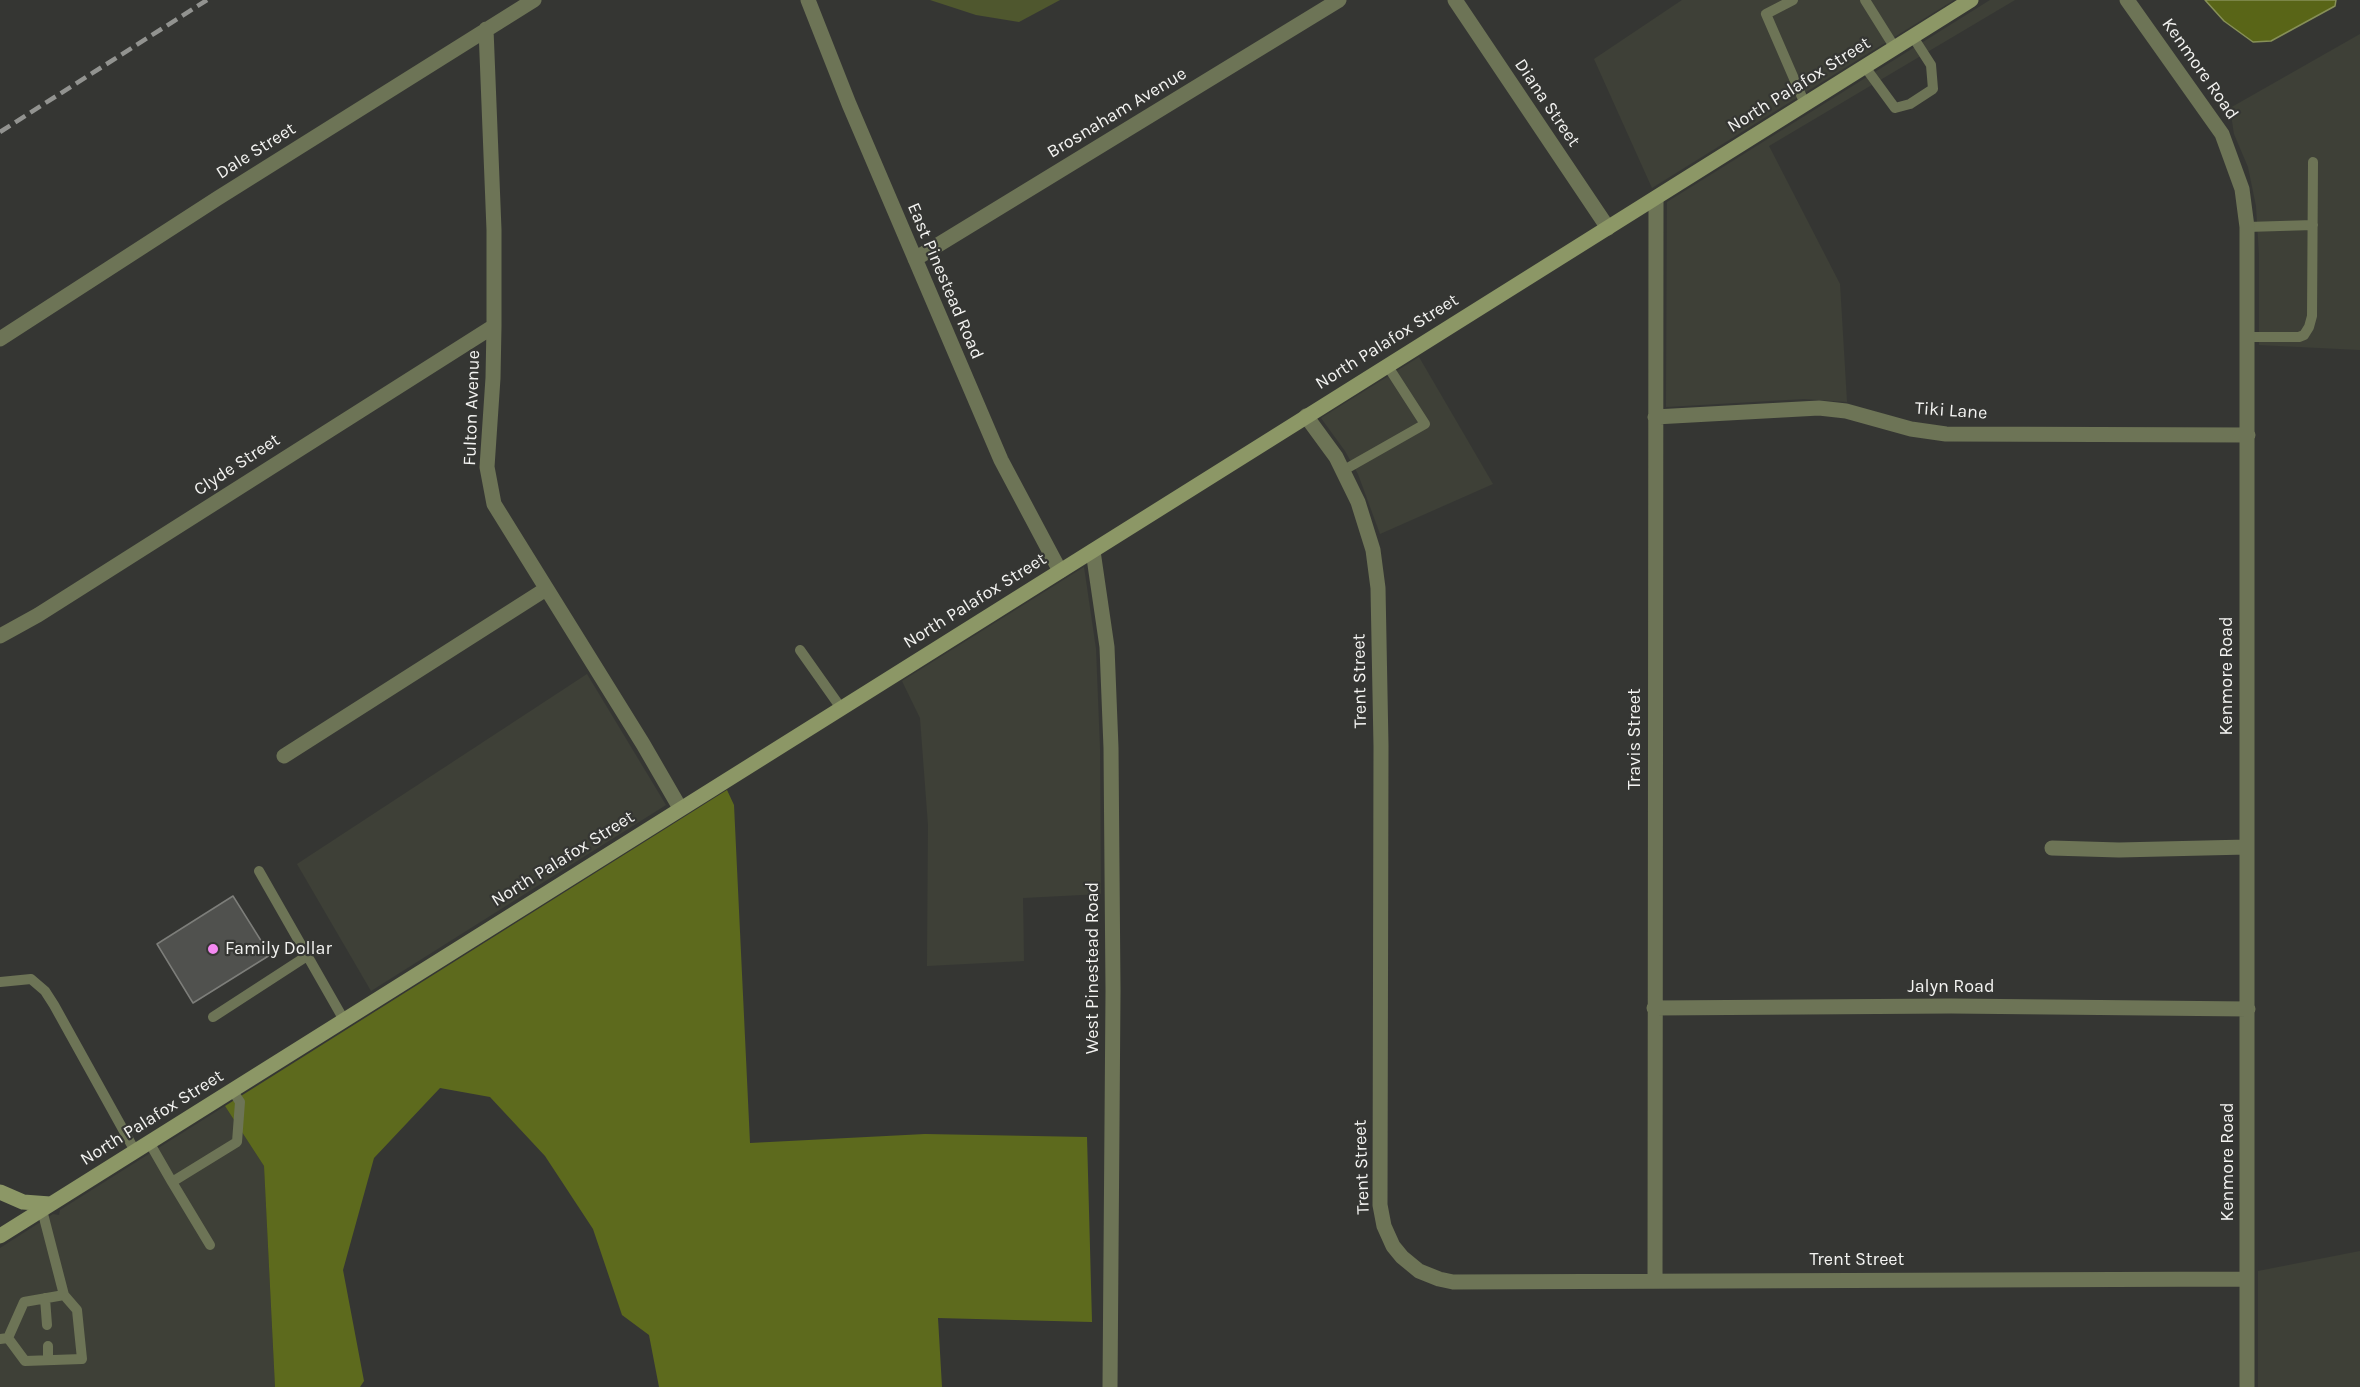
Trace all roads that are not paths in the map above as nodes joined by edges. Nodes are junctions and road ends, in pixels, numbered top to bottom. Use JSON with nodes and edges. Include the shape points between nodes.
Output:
{"nodes":[{"id":1,"x":534,"y":0,"type":"edge"},
{"id":2,"x":808,"y":0,"type":"edge"},
{"id":3,"x":1339,"y":0,"type":"edge"},
{"id":4,"x":1455,"y":0,"type":"edge"},
{"id":5,"x":1793,"y":0,"type":"edge"},
{"id":6,"x":2127,"y":0,"type":"edge"},
{"id":7,"x":1870,"y":2,"type":"edge"},
{"id":8,"x":1965,"y":2,"type":"edge"},
{"id":9,"x":486,"y":29,"type":"junction"},
{"id":10,"x":1913,"y":37,"type":"junction"},
{"id":11,"x":1895,"y":48,"type":"junction"},
{"id":12,"x":1865,"y":67,"type":"junction"},
{"id":13,"x":1805,"y":104,"type":"junction"},
{"id":14,"x":2313,"y":162,"type":"dead end"},
{"id":15,"x":1656,"y":198,"type":"junction"},
{"id":16,"x":2313,"y":225,"type":"junction"},
{"id":17,"x":2247,"y":227,"type":"junction"},
{"id":18,"x":1608,"y":228,"type":"junction"},
{"id":19,"x":915,"y":259,"type":"junction"},
{"id":20,"x":494,"y":326,"type":"junction"},
{"id":21,"x":2248,"y":337,"type":"junction"},
{"id":22,"x":0,"y":339,"type":"edge"},
{"id":23,"x":1387,"y":365,"type":"junction"},
{"id":24,"x":1306,"y":416,"type":"junction"},
{"id":25,"x":1655,"y":417,"type":"junction"},
{"id":26,"x":2248,"y":435,"type":"junction"},
{"id":27,"x":1344,"y":470,"type":"junction"},
{"id":28,"x":1093,"y":550,"type":"junction"},
{"id":29,"x":1059,"y":572,"type":"junction"},
{"id":30,"x":546,"y":589,"type":"junction"},
{"id":31,"x":0,"y":636,"type":"edge"},
{"id":32,"x":800,"y":650,"type":"dead end"},
{"id":33,"x":841,"y":708,"type":"junction"},
{"id":34,"x":284,"y":756,"type":"dead end"},
{"id":35,"x":680,"y":808,"type":"junction"},
{"id":36,"x":2247,"y":847,"type":"junction"},
{"id":37,"x":2052,"y":848,"type":"dead end"},
{"id":38,"x":259,"y":871,"type":"dead end"},
{"id":39,"x":308,"y":956,"type":"junction"},
{"id":40,"x":0,"y":982,"type":"edge"},
{"id":41,"x":1654,"y":1008,"type":"junction"},
{"id":42,"x":2248,"y":1009,"type":"junction"},
{"id":43,"x":213,"y":1017,"type":"dead end"},
{"id":44,"x":344,"y":1020,"type":"junction"},
{"id":45,"x":232,"y":1090,"type":"junction"},
{"id":46,"x":149,"y":1142,"type":"junction"},
{"id":47,"x":135,"y":1151,"type":"junction"},
{"id":48,"x":172,"y":1182,"type":"junction"},
{"id":49,"x":0,"y":1192,"type":"edge"},
{"id":50,"x":46,"y":1207,"type":"junction"},
{"id":51,"x":0,"y":1236,"type":"edge"},
{"id":52,"x":210,"y":1245,"type":"dead end"},
{"id":53,"x":1655,"y":1280,"type":"junction"},
{"id":54,"x":2247,"y":1280,"type":"junction"},
{"id":55,"x":64,"y":1295,"type":"junction"},
{"id":56,"x":45,"y":1298,"type":"junction"},
{"id":57,"x":47,"y":1325,"type":"dead end"},
{"id":58,"x":4,"y":1338,"type":"edge"},
{"id":59,"x":48,"y":1347,"type":"dead end"},
{"id":60,"x":48,"y":1360,"type":"junction"},
{"id":61,"x":1110,"y":1387,"type":"edge"},
{"id":62,"x":2247,"y":1387,"type":"edge"}],
"edges":[{"from":1,"to":9,"type":"street","name":"Dale Street"},
{"from":2,"to":19,"type":"street","name":"East Pinestead Road"},
{"from":3,"to":19,"type":"street","name":"Brosnaham Avenue"},
{"from":4,"to":18,"type":"street","name":"Diana Street"},
{"from":5,"to":13,"type":"lane","via":[[1766,14]]},
{"from":6,"to":17,"type":"street","name":"Kenmore Road","via":[[2222,134],[2242,189]]},
{"from":7,"to":11,"type":"lane"},
{"from":8,"to":10,"type":"main road","name":"North Palafox Street"},
{"from":9,"to":20,"type":"street","name":"Fulton Avenue"},
{"from":9,"to":22,"type":"street","name":"Dale Street"},
{"from":10,"to":11,"type":"main road","name":"North Palafox Street"},
{"from":10,"to":12,"type":"lane","via":[[1931,65],[1933,89],[1910,104],[1895,108]]},
{"from":11,"to":12,"type":"main road","name":"North Palafox Street"},
{"from":12,"to":13,"type":"main road","name":"North Palafox Street"},
{"from":13,"to":15,"type":"main road","name":"North Palafox Street"},
{"from":14,"to":16,"type":"lane"},
{"from":15,"to":18,"type":"main road","name":"North Palafox Street"},
{"from":15,"to":25,"type":"street","name":"Travis Street"},
{"from":16,"to":17,"type":"lane"},
{"from":16,"to":21,"type":"lane","via":[[2312,316],[2304,336]]},
{"from":17,"to":21,"type":"street","name":"Kenmore Road"},
{"from":18,"to":23,"type":"main road","name":"North Palafox Street"},
{"from":19,"to":29,"type":"street","name":"East Pinestead Road","via":[[1001,460]]},
{"from":20,"to":30,"type":"street","name":"Fulton Avenue","via":[[487,467],[494,504]]},
{"from":20,"to":31,"type":"street","name":"Clyde Street"},
{"from":21,"to":26,"type":"street","name":"Kenmore Road"},
{"from":23,"to":24,"type":"main road","name":"North Palafox Street"},
{"from":23,"to":27,"type":"lane","via":[[1425,424]]},
{"from":24,"to":27,"type":"street","name":"Trent Street"},
{"from":24,"to":28,"type":"main road","name":"North Palafox Street"},
{"from":25,"to":26,"type":"street","name":"Tiki Lane","via":[[1818,408],[1946,434]]},
{"from":25,"to":41,"type":"street","name":"Travis Street"},
{"from":26,"to":36,"type":"street","name":"Kenmore Road"},
{"from":27,"to":53,"type":"street","name":"Trent Street","via":[[1366,525],[1378,588],[1380,1205],[1384,1226],[1393,1246],[1419,1271],[1453,1282]]},
{"from":28,"to":29,"type":"main road","name":"North Palafox Street"},
{"from":28,"to":61,"type":"street","name":"West Pinestead Road","via":[[1107,647],[1111,748]]},
{"from":29,"to":33,"type":"main road","name":"North Palafox Street"},
{"from":30,"to":34,"type":"street"},
{"from":30,"to":35,"type":"street","name":"Fulton Avenue"},
{"from":32,"to":33,"type":"lane"},
{"from":33,"to":35,"type":"main road","name":"North Palafox Street"},
{"from":35,"to":44,"type":"main road","name":"North Palafox Street"},
{"from":36,"to":37,"type":"street"},
{"from":36,"to":42,"type":"street","name":"Kenmore Road"},
{"from":38,"to":39,"type":"lane"},
{"from":39,"to":43,"type":"lane"},
{"from":39,"to":44,"type":"lane"},
{"from":40,"to":47,"type":"lane","via":[[31,979],[45,992]]},
{"from":41,"to":42,"type":"street","name":"Jalyn Road"},
{"from":41,"to":53,"type":"street","name":"Travis Street"},
{"from":42,"to":54,"type":"street","name":"Kenmore Road"},
{"from":44,"to":45,"type":"main road","name":"North Palafox Street"},
{"from":45,"to":46,"type":"main road","name":"North Palafox Street"},
{"from":45,"to":48,"type":"lane","via":[[240,1102],[237,1142]]},
{"from":46,"to":47,"type":"main road","name":"North Palafox Street"},
{"from":46,"to":48,"type":"lane"},
{"from":47,"to":50,"type":"main road","name":"North Palafox Street"},
{"from":48,"to":52,"type":"lane"},
{"from":49,"to":50,"type":"main road"},
{"from":50,"to":51,"type":"main road","name":"North Palafox Street"},
{"from":50,"to":55,"type":"lane"},
{"from":53,"to":54,"type":"street","name":"Trent Street"},
{"from":54,"to":62,"type":"street","name":"Kenmore Road"},
{"from":55,"to":56,"type":"lane"},
{"from":55,"to":60,"type":"lane","via":[[76,1310],[81,1359]]},
{"from":56,"to":57,"type":"lane"},
{"from":56,"to":58,"type":"lane","via":[[24,1302]]},
{"from":58,"to":60,"type":"lane","via":[[25,1361]]},
{"from":59,"to":60,"type":"lane"}]}
